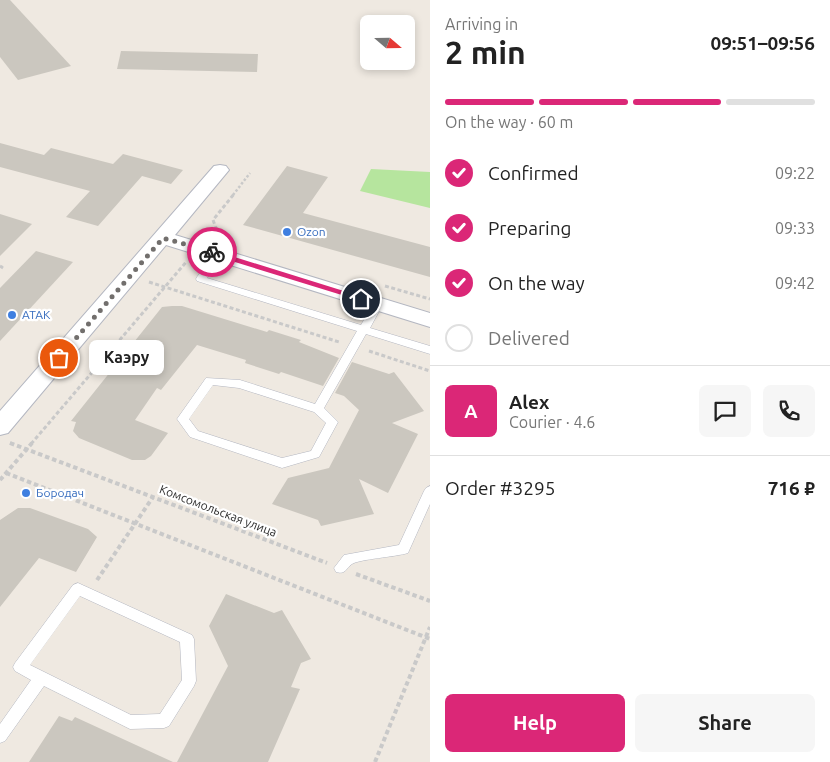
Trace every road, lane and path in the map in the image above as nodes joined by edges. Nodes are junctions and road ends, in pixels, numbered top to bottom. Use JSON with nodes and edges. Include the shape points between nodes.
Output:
{"nodes":[{"id":1,"x":220,"y":170,"type":"dead end"},
{"id":2,"x":250,"y":173,"type":"dead end"},
{"id":3,"x":163,"y":238,"type":"junction"},
{"id":4,"x":198,"y":248,"type":"junction"},
{"id":5,"x":219,"y":255,"type":"junction"},
{"id":6,"x":130,"y":275,"type":"junction"},
{"id":7,"x":165,"y":287,"type":"junction"},
{"id":8,"x":380,"y":295,"type":"junction"},
{"id":9,"x":430,"y":299,"type":"edge"},
{"id":10,"x":430,"y":320,"type":"edge"},
{"id":11,"x":362,"y":329,"type":"junction"},
{"id":12,"x":352,"y":346,"type":"junction"},
{"id":13,"x":430,"y":350,"type":"edge"},
{"id":14,"x":430,"y":371,"type":"edge"},
{"id":15,"x":318,"y":409,"type":"junction"},
{"id":16,"x":0,"y":427,"type":"edge"},
{"id":17,"x":0,"y":440,"type":"edge"},
{"id":18,"x":27,"y":450,"type":"junction"},
{"id":19,"x":6,"y":473,"type":"junction"},
{"id":20,"x":0,"y":480,"type":"edge"},
{"id":21,"x":430,"y":491,"type":"edge"},
{"id":22,"x":153,"y":497,"type":"junction"},
{"id":23,"x":135,"y":523,"type":"junction"},
{"id":24,"x":341,"y":568,"type":"junction"},
{"id":25,"x":88,"y":593,"type":"junction"},
{"id":26,"x":430,"y":601,"type":"edge"},
{"id":27,"x":430,"y":627,"type":"edge"},
{"id":28,"x":428,"y":638,"type":"edge"},
{"id":29,"x":41,"y":678,"type":"junction"},
{"id":30,"x":0,"y":736,"type":"edge"},
{"id":31,"x":374,"y":762,"type":"edge"}],
"edges":[{"from":1,"to":3,"type":"street"},
{"from":2,"to":4,"type":"path","via":[[213,220],[219,237]]},
{"from":3,"to":4,"type":"street"},
{"from":3,"to":6,"type":"street"},
{"from":4,"to":5,"type":"street"},
{"from":4,"to":7,"type":"path"},
{"from":5,"to":8,"type":"street"},
{"from":5,"to":11,"type":"lane","via":[[200,279]]},
{"from":6,"to":7,"type":"path"},
{"from":6,"to":16,"type":"street"},
{"from":7,"to":12,"type":"path"},
{"from":7,"to":18,"type":"path"},
{"from":8,"to":9,"type":"path"},
{"from":8,"to":10,"type":"street"},
{"from":8,"to":11,"type":"lane"},
{"from":11,"to":12,"type":"lane"},
{"from":11,"to":13,"type":"lane"},
{"from":12,"to":14,"type":"path"},
{"from":12,"to":15,"type":"lane"},
{"from":15,"to":15,"type":"lane","via":[[332,422],[315,454],[282,464],[194,434],[183,419],[210,381],[240,384]]},
{"from":17,"to":18,"type":"path","name":"Комсомольская улица"},
{"from":18,"to":19,"type":"path"},
{"from":18,"to":22,"type":"path","name":"Комсомольская улица"},
{"from":19,"to":20,"type":"path"},
{"from":19,"to":23,"type":"path"},
{"from":21,"to":24,"type":"lane","via":[[404,549],[350,560]]},
{"from":22,"to":23,"type":"path"},
{"from":22,"to":24,"type":"path","name":"Комсомольская улица"},
{"from":23,"to":25,"type":"path"},
{"from":23,"to":28,"type":"path"},
{"from":24,"to":26,"type":"path","name":"Комсомольская улица"},
{"from":25,"to":29,"type":"lane","via":[[78,589],[20,667]]},
{"from":25,"to":29,"type":"lane","via":[[187,639],[189,681],[164,721],[130,722]]},
{"from":27,"to":28,"type":"path"},
{"from":28,"to":31,"type":"path"},
{"from":29,"to":30,"type":"lane"}]}
